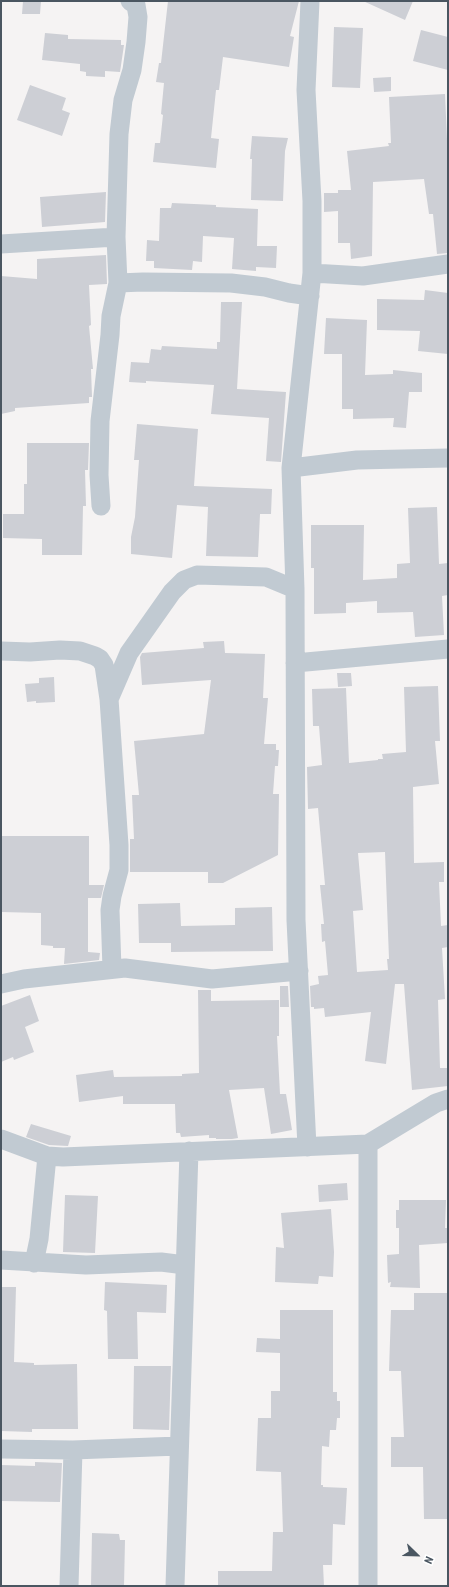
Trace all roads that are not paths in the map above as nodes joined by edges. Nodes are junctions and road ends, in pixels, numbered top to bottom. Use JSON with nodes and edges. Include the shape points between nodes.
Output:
{"nodes":[{"id":1,"x":130,"y":1,"type":"edge"},
{"id":2,"x":310,"y":1,"type":"edge"},
{"id":3,"x":116,"y":237,"type":"junction"},
{"id":4,"x":1,"y":244,"type":"edge"},
{"id":5,"x":448,"y":264,"type":"edge"},
{"id":6,"x":312,"y":273,"type":"junction"},
{"id":7,"x":118,"y":282,"type":"junction"},
{"id":8,"x":310,"y":296,"type":"junction"},
{"id":9,"x":448,"y":458,"type":"edge"},
{"id":10,"x":291,"y":468,"type":"junction"},
{"id":11,"x":101,"y":506,"type":"dead end"},
{"id":12,"x":294,"y":562,"type":"junction"},
{"id":13,"x":266,"y":577,"type":"junction"},
{"id":14,"x":295,"y":589,"type":"junction"},
{"id":15,"x":448,"y":649,"type":"edge"},
{"id":16,"x":1,"y":651,"type":"edge"},
{"id":17,"x":295,"y":663,"type":"junction"},
{"id":18,"x":110,"y":699,"type":"junction"},
{"id":19,"x":112,"y":969,"type":"junction"},
{"id":20,"x":298,"y":971,"type":"junction"},
{"id":21,"x":1,"y":984,"type":"edge"},
{"id":22,"x":448,"y":1099,"type":"edge"},
{"id":23,"x":1,"y":1140,"type":"edge"},
{"id":24,"x":368,"y":1144,"type":"junction"},
{"id":25,"x":307,"y":1147,"type":"junction"},
{"id":26,"x":189,"y":1151,"type":"junction"},
{"id":27,"x":47,"y":1156,"type":"junction"},
{"id":28,"x":1,"y":1260,"type":"edge"},
{"id":29,"x":34,"y":1263,"type":"junction"},
{"id":30,"x":185,"y":1265,"type":"junction"},
{"id":31,"x":179,"y":1446,"type":"junction"},
{"id":32,"x":1,"y":1449,"type":"edge"},
{"id":33,"x":73,"y":1450,"type":"junction"},
{"id":34,"x":69,"y":1586,"type":"edge"},
{"id":35,"x":175,"y":1586,"type":"edge"},
{"id":36,"x":368,"y":1586,"type":"edge"}],
"edges":[{"from":1,"to":3,"type":"street","via":[[136,5],[138,11],[137,36],[132,70],[123,100],[119,134]]},
{"from":2,"to":6,"type":"street","via":[[306,90],[312,201]]},
{"from":3,"to":4,"type":"street"},
{"from":3,"to":7,"type":"street"},
{"from":5,"to":6,"type":"street","via":[[363,276]]},
{"from":6,"to":8,"type":"street"},
{"from":7,"to":8,"type":"street","via":[[232,283]]},
{"from":7,"to":11,"type":"street","via":[[111,316],[100,421]]},
{"from":8,"to":10,"type":"street"},
{"from":9,"to":10,"type":"street","via":[[357,460]]},
{"from":10,"to":12,"type":"street"},
{"from":12,"to":13,"type":"street"},
{"from":12,"to":14,"type":"street"},
{"from":13,"to":14,"type":"street"},
{"from":13,"to":18,"type":"street","via":[[198,575],[184,580],[172,592],[129,653]]},
{"from":14,"to":17,"type":"street"},
{"from":15,"to":17,"type":"street"},
{"from":16,"to":18,"type":"street","via":[[66,650],[95,656],[104,665]]},
{"from":17,"to":20,"type":"street"},
{"from":18,"to":19,"type":"street","via":[[119,845],[119,870],[110,910]]},
{"from":19,"to":20,"type":"street","via":[[125,968],[212,979]]},
{"from":19,"to":21,"type":"street"},
{"from":20,"to":25,"type":"street"},
{"from":22,"to":24,"type":"street","via":[[436,1103]]},
{"from":23,"to":27,"type":"street"},
{"from":24,"to":25,"type":"street"},
{"from":24,"to":36,"type":"street"},
{"from":25,"to":26,"type":"street"},
{"from":26,"to":27,"type":"street"},
{"from":26,"to":30,"type":"street"},
{"from":27,"to":29,"type":"street","via":[[39,1240]]},
{"from":28,"to":29,"type":"street"},
{"from":29,"to":30,"type":"street","via":[[86,1265],[161,1262]]},
{"from":30,"to":31,"type":"street"},
{"from":31,"to":33,"type":"street"},
{"from":31,"to":35,"type":"street"},
{"from":32,"to":33,"type":"street"},
{"from":33,"to":34,"type":"street"}]}
